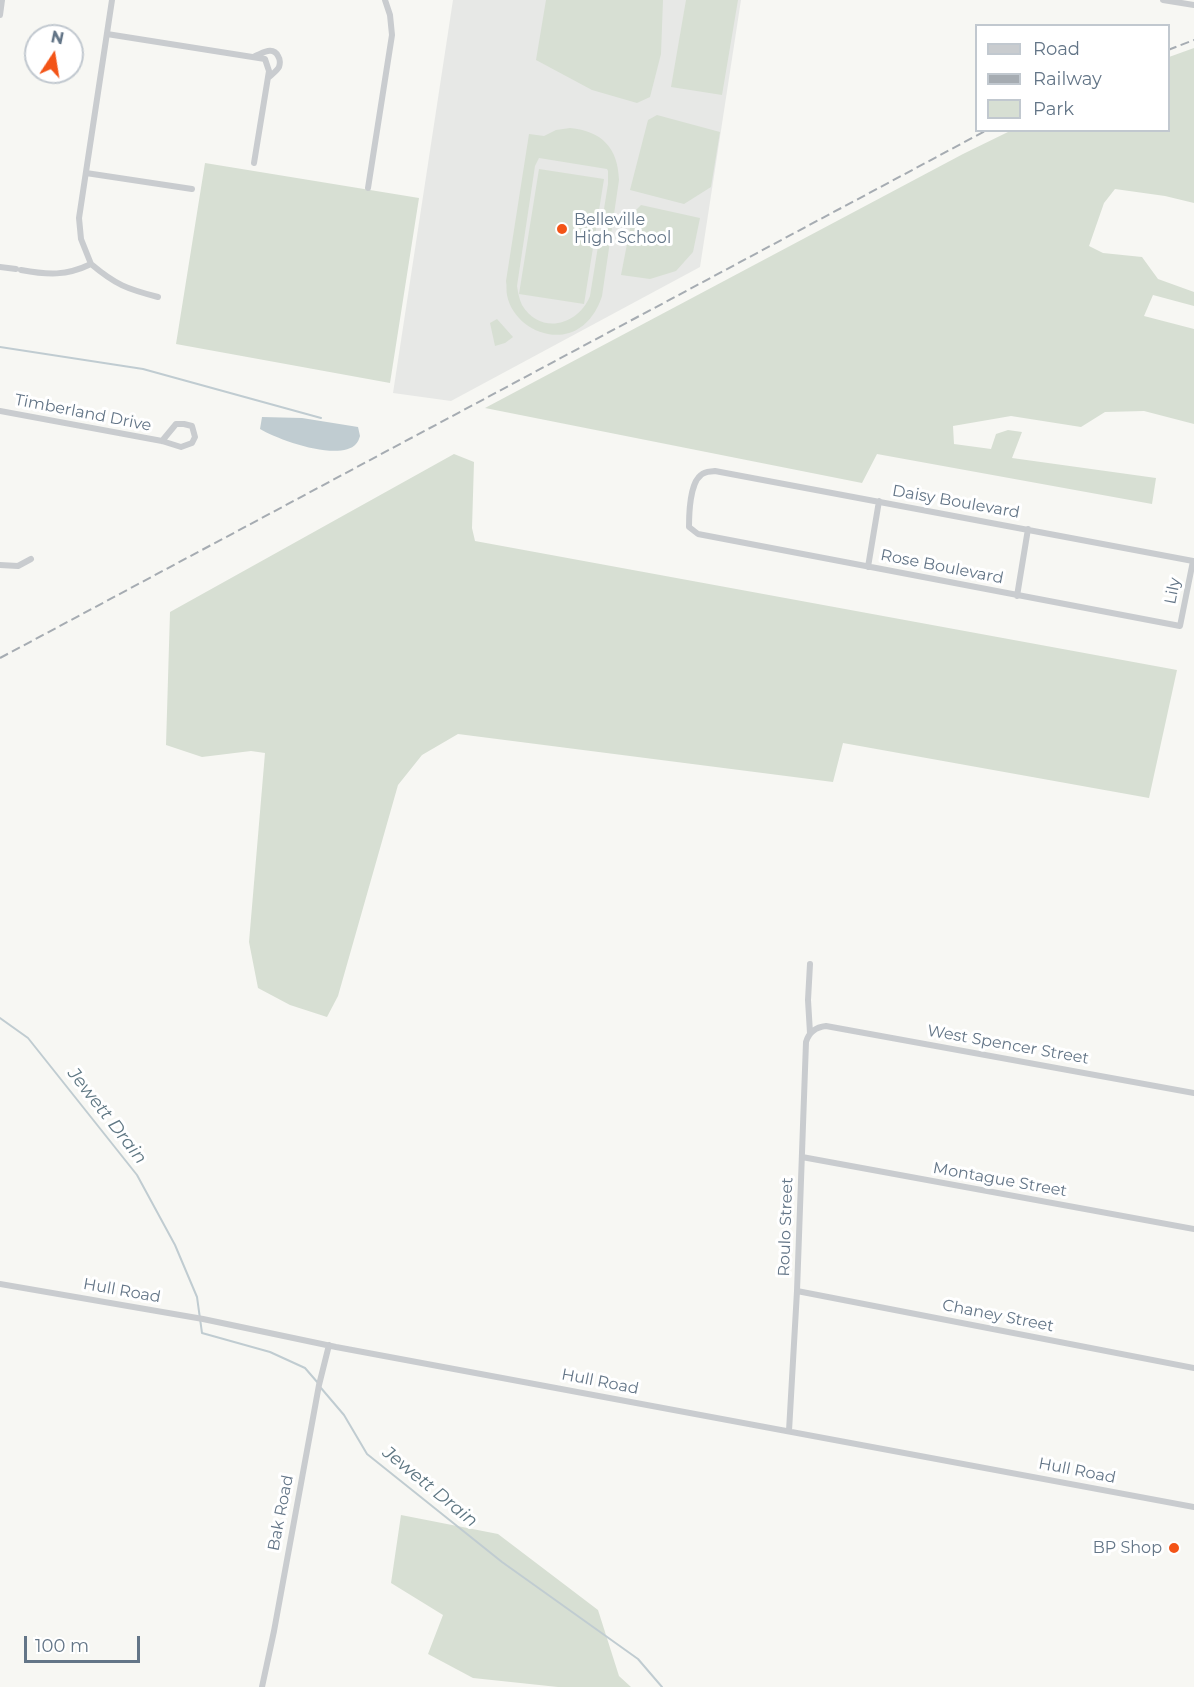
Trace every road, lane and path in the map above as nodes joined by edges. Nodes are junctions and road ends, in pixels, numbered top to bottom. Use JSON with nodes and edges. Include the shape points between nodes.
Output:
{"nodes":[{"id":1,"x":2,"y":0,"type":"edge"},
{"id":2,"x":112,"y":0,"type":"edge"},
{"id":3,"x":386,"y":0,"type":"edge"},
{"id":4,"x":1163,"y":0,"type":"edge"},
{"id":5,"x":1194,"y":5,"type":"edge"},
{"id":6,"x":0,"y":15,"type":"edge"},
{"id":7,"x":107,"y":34,"type":"junction"},
{"id":8,"x":255,"y":56,"type":"junction"},
{"id":9,"x":268,"y":78,"type":"junction"},
{"id":10,"x":255,"y":164,"type":"dead end"},
{"id":11,"x":86,"y":173,"type":"junction"},
{"id":12,"x":368,"y":188,"type":"dead end"},
{"id":13,"x":192,"y":189,"type":"dead end"},
{"id":14,"x":91,"y":264,"type":"junction"},
{"id":15,"x":0,"y":267,"type":"edge"},
{"id":16,"x":158,"y":297,"type":"dead end"},
{"id":17,"x":0,"y":411,"type":"edge"},
{"id":18,"x":162,"y":441,"type":"junction"},
{"id":19,"x":879,"y":501,"type":"junction"},
{"id":20,"x":1028,"y":529,"type":"junction"},
{"id":21,"x":698,"y":534,"type":"joint"},
{"id":22,"x":32,"y":559,"type":"dead end"},
{"id":23,"x":1193,"y":561,"type":"edge"},
{"id":24,"x":0,"y":565,"type":"edge"},
{"id":25,"x":868,"y":567,"type":"junction"},
{"id":26,"x":1017,"y":596,"type":"junction"},
{"id":27,"x":1180,"y":626,"type":"joint"},
{"id":28,"x":810,"y":964,"type":"dead end"},
{"id":29,"x":810,"y":1033,"type":"junction"},
{"id":30,"x":1194,"y":1094,"type":"edge"},
{"id":31,"x":802,"y":1157,"type":"junction"},
{"id":32,"x":1194,"y":1229,"type":"edge"},
{"id":33,"x":0,"y":1284,"type":"edge"},
{"id":34,"x":797,"y":1291,"type":"junction"},
{"id":35,"x":328,"y":1345,"type":"junction"},
{"id":36,"x":1194,"y":1368,"type":"edge"},
{"id":37,"x":789,"y":1431,"type":"junction"},
{"id":38,"x":1194,"y":1507,"type":"edge"},
{"id":39,"x":262,"y":1687,"type":"edge"}],
"edges":[{"from":1,"to":6,"type":"street"},
{"from":2,"to":7,"type":"street"},
{"from":3,"to":12,"type":"street","via":[[392,35]]},
{"from":4,"to":5,"type":"street"},
{"from":7,"to":8,"type":"street"},
{"from":7,"to":11,"type":"street"},
{"from":8,"to":9,"type":"street","via":[[265,59]]},
{"from":8,"to":9,"type":"street","via":[[270,51],[278,56],[278,68]]},
{"from":9,"to":10,"type":"street"},
{"from":11,"to":13,"type":"street"},
{"from":11,"to":14,"type":"street","via":[[79,218],[81,239]]},
{"from":14,"to":15,"type":"street","via":[[67,273],[43,274]]},
{"from":14,"to":16,"type":"street","via":[[124,287]]},
{"from":17,"to":18,"type":"street","name":"Timberland Drive"},
{"from":18,"to":18,"type":"street","name":"Timberland Drive","via":[[181,447],[192,444],[192,426],[176,424]]},
{"from":19,"to":20,"type":"street","name":"Daisy Boulevard"},
{"from":19,"to":21,"type":"street","name":"Daisy Boulevard","via":[[704,472],[694,488],[690,511],[689,527]]},
{"from":19,"to":25,"type":"street"},
{"from":20,"to":23,"type":"street","name":"Daisy Boulevard"},
{"from":20,"to":26,"type":"street"},
{"from":21,"to":25,"type":"street","name":"Rose Boulevard"},
{"from":22,"to":24,"type":"street","via":[[18,566]]},
{"from":23,"to":27,"type":"street","name":"Lily"},
{"from":25,"to":26,"type":"street","name":"Rose Boulevard"},
{"from":26,"to":27,"type":"street","name":"Rose Boulevard"},
{"from":28,"to":29,"type":"street","name":"Roulo Street"},
{"from":29,"to":30,"type":"street","name":"West Spencer Street","via":[[826,1026]]},
{"from":29,"to":31,"type":"street","name":"Roulo Street","via":[[806,1042]]},
{"from":31,"to":32,"type":"street","name":"Montague Street"},
{"from":31,"to":34,"type":"street","name":"Roulo Street"},
{"from":33,"to":35,"type":"street","name":"Hull Road"},
{"from":34,"to":36,"type":"street","name":"Chaney Street"},
{"from":34,"to":37,"type":"street","name":"Roulo Street"},
{"from":35,"to":37,"type":"street","name":"Hull Road"},
{"from":35,"to":39,"type":"street","name":"Bak Road"},
{"from":37,"to":38,"type":"street","name":"Hull Road"}]}
